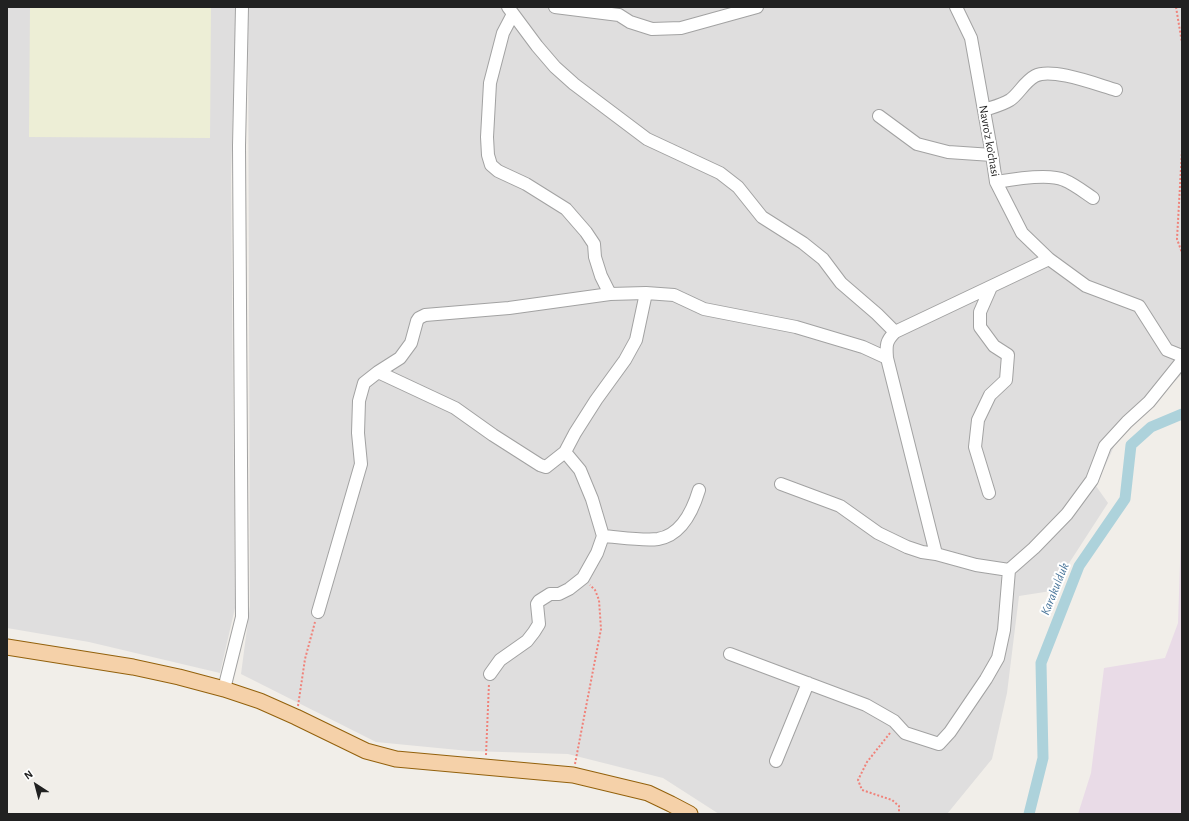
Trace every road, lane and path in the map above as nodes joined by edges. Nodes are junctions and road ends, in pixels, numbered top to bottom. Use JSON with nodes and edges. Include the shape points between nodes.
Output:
{"nodes":[{"id":1,"x":242,"y":7,"type":"edge"},
{"id":2,"x":555,"y":7,"type":"edge"},
{"id":3,"x":757,"y":7,"type":"edge"},
{"id":4,"x":956,"y":7,"type":"edge"},
{"id":5,"x":1176,"y":7,"type":"edge"},
{"id":6,"x":511,"y":11,"type":"edge"},
{"id":7,"x":1182,"y":43,"type":"edge"},
{"id":8,"x":1116,"y":90,"type":"dead end"},
{"id":9,"x":984,"y":110,"type":"junction"},
{"id":10,"x":879,"y":116,"type":"dead end"},
{"id":11,"x":1182,"y":150,"type":"edge"},
{"id":12,"x":992,"y":155,"type":"junction"},
{"id":13,"x":996,"y":182,"type":"junction"},
{"id":14,"x":1093,"y":198,"type":"dead end"},
{"id":15,"x":1182,"y":253,"type":"edge"},
{"id":16,"x":1049,"y":259,"type":"junction"},
{"id":17,"x":991,"y":287,"type":"junction"},
{"id":18,"x":646,"y":293,"type":"junction"},
{"id":19,"x":610,"y":294,"type":"junction"},
{"id":20,"x":895,"y":332,"type":"junction"},
{"id":21,"x":1182,"y":356,"type":"edge"},
{"id":22,"x":887,"y":358,"type":"junction"},
{"id":23,"x":1182,"y":361,"type":"edge"},
{"id":24,"x":378,"y":372,"type":"junction"},
{"id":25,"x":565,"y":452,"type":"junction"},
{"id":26,"x":781,"y":484,"type":"dead end"},
{"id":27,"x":699,"y":490,"type":"dead end"},
{"id":28,"x":988,"y":492,"type":"dead end"},
{"id":29,"x":603,"y":536,"type":"junction"},
{"id":30,"x":936,"y":554,"type":"junction"},
{"id":31,"x":1009,"y":570,"type":"junction"},
{"id":32,"x":583,"y":578,"type":"junction"},
{"id":33,"x":318,"y":612,"type":"joint"},
{"id":34,"x":7,"y":648,"type":"edge"},
{"id":35,"x":730,"y":654,"type":"dead end"},
{"id":36,"x":490,"y":674,"type":"joint"},
{"id":37,"x":808,"y":684,"type":"junction"},
{"id":38,"x":224,"y":689,"type":"junction"},
{"id":39,"x":296,"y":717,"type":"junction"},
{"id":40,"x":896,"y":724,"type":"junction"},
{"id":41,"x":776,"y":761,"type":"dead end"},
{"id":42,"x":486,"y":766,"type":"junction"},
{"id":43,"x":573,"y":775,"type":"junction"},
{"id":44,"x":690,"y":814,"type":"edge"},
{"id":45,"x":899,"y":814,"type":"edge"}],
"edges":[{"from":1,"to":38,"type":"street","via":[[239,146],[242,617]]},
{"from":2,"to":3,"type":"street","via":[[619,15],[652,30],[681,28]]},
{"from":4,"to":9,"type":"street","name":"Navro'z ko'chasi","via":[[971,38]]},
{"from":5,"to":7,"type":"path"},
{"from":6,"to":19,"type":"street","via":[[490,83],[487,136],[491,165],[566,209],[594,244],[601,276]]},
{"from":6,"to":20,"type":"street","via":[[555,67],[574,84],[646,139],[720,173],[738,188],[762,217],[823,259],[841,283]]},
{"from":8,"to":9,"type":"street","via":[[1066,75],[1046,74],[1035,76],[1001,105]]},
{"from":9,"to":12,"type":"street","name":"Navro'z ko'chasi"},
{"from":10,"to":12,"type":"street","via":[[916,144],[948,152]]},
{"from":11,"to":15,"type":"path","via":[[1177,238]]},
{"from":12,"to":13,"type":"street","name":"Navro'z ko'chasi"},
{"from":13,"to":14,"type":"street","via":[[1024,178],[1064,179]]},
{"from":13,"to":16,"type":"street","name":"Navro'z ko'chasi","via":[[1022,234]]},
{"from":16,"to":17,"type":"street"},
{"from":16,"to":21,"type":"street","name":"Navro'z ko'chasi","via":[[1086,286],[1139,306],[1167,350]]},
{"from":17,"to":20,"type":"street"},
{"from":17,"to":28,"type":"street","via":[[980,312],[980,327],[994,346],[1008,355],[1006,380],[990,395],[978,420],[976,447]]},
{"from":18,"to":19,"type":"street"},
{"from":18,"to":22,"type":"street","via":[[674,295],[704,309],[796,327],[863,347]]},
{"from":18,"to":25,"type":"street","via":[[636,340],[575,432]]},
{"from":19,"to":24,"type":"street","via":[[509,308],[425,315],[417,321],[411,344],[400,358]]},
{"from":20,"to":22,"type":"street","via":[[886,345]]},
{"from":22,"to":30,"type":"street"},
{"from":23,"to":31,"type":"street","via":[[1149,402],[1105,446],[1092,480],[1067,514]]},
{"from":24,"to":25,"type":"street","via":[[455,408],[540,465],[546,467]]},
{"from":24,"to":33,"type":"street","via":[[364,383],[359,401],[358,433],[361,464]]},
{"from":25,"to":29,"type":"street","via":[[580,470]]},
{"from":26,"to":30,"type":"street","via":[[840,506],[878,533],[907,548]]},
{"from":27,"to":29,"type":"street","via":[[684,523],[669,535],[651,540]]},
{"from":29,"to":32,"type":"street"},
{"from":30,"to":31,"type":"street","via":[[976,565]]},
{"from":31,"to":40,"type":"street","via":[[1004,630],[998,658],[950,732],[939,744],[904,733]]},
{"from":32,"to":36,"type":"street","via":[[569,589],[559,594],[550,594],[537,604],[539,624],[534,632],[527,641],[500,660]]},
{"from":32,"to":43,"type":"path","via":[[595,590],[599,600],[601,629]]},
{"from":33,"to":39,"type":"path","via":[[304,659]]},
{"from":34,"to":38,"type":"main road","via":[[133,667]]},
{"from":35,"to":37,"type":"street"},
{"from":36,"to":42,"type":"path"},
{"from":37,"to":40,"type":"street","via":[[866,705]]},
{"from":37,"to":41,"type":"street"},
{"from":38,"to":39,"type":"main road"},
{"from":39,"to":42,"type":"main road","via":[[366,751],[396,759]]},
{"from":40,"to":45,"type":"path","via":[[867,762],[858,780],[862,790],[892,800],[898,806]]},
{"from":42,"to":43,"type":"main road"},
{"from":43,"to":44,"type":"main road","via":[[648,793]]}]}
